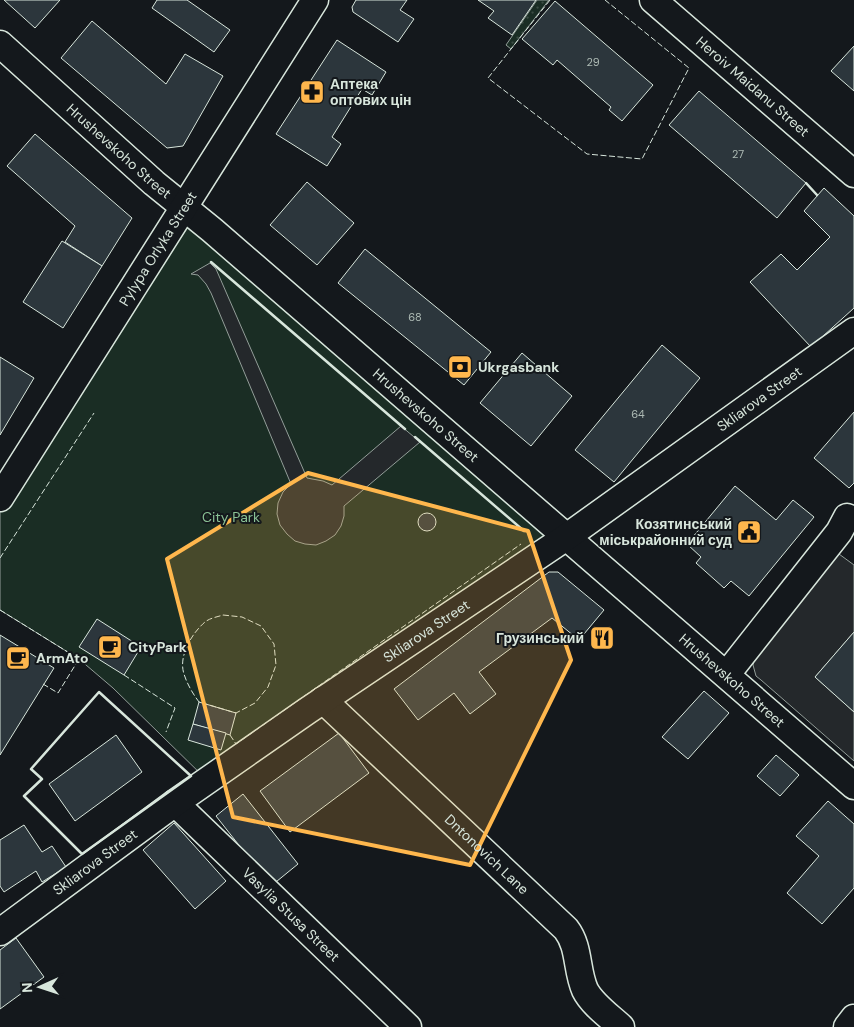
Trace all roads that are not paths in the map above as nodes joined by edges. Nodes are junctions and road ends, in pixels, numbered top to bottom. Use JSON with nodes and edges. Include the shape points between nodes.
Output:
{"nodes":[{"id":1,"x":315,"y":0,"type":"edge"},
{"id":2,"x":653,"y":0,"type":"edge"},
{"id":3,"x":0,"y":44,"type":"edge"},
{"id":4,"x":854,"y":174,"type":"edge"},
{"id":5,"x":184,"y":207,"type":"junction"},
{"id":6,"x":854,"y":331,"type":"edge"},
{"id":7,"x":0,"y":498,"type":"edge"},
{"id":8,"x":847,"y":517,"type":"dead end"},
{"id":9,"x":568,"y":536,"type":"junction"},
{"id":10,"x":727,"y":674,"type":"junction"},
{"id":11,"x":323,"y":700,"type":"junction"},
{"id":12,"x":854,"y":786,"type":"edge"},
{"id":13,"x":175,"y":803,"type":"junction"},
{"id":14,"x":0,"y":932,"type":"edge"},
{"id":15,"x":854,"y":1018,"type":"edge"},
{"id":16,"x":408,"y":1027,"type":"edge"},
{"id":17,"x":621,"y":1027,"type":"edge"},
{"id":18,"x":847,"y":1027,"type":"edge"}],
"edges":[{"from":1,"to":5,"type":"street","name":"Pylypa Orlyka Street"},
{"from":2,"to":4,"type":"street","name":"Heroiv Maidanu Street"},
{"from":3,"to":5,"type":"street","name":"Hrushevskoho Street"},
{"from":5,"to":7,"type":"street","name":"Pylypa Orlyka Street"},
{"from":5,"to":9,"type":"street","name":"Hrushevskoho Street"},
{"from":6,"to":9,"type":"street","name":"Skliarova Street"},
{"from":8,"to":10,"type":"street","via":[[839,532]]},
{"from":9,"to":10,"type":"street","name":"Hrushevskoho Street"},
{"from":9,"to":11,"type":"street","name":"Skliarova Street"},
{"from":10,"to":12,"type":"street","name":"Hrushevskoho Street"},
{"from":11,"to":13,"type":"street","name":"Skliarova Street"},
{"from":11,"to":17,"type":"street","name":"Dntonovich Lane","via":[[566,929],[573,940],[584,988]]},
{"from":13,"to":14,"type":"street","name":"Skliarova Street"},
{"from":13,"to":16,"type":"street","name":"Vasylia Stusa Street"},
{"from":15,"to":18,"type":"street"}]}
